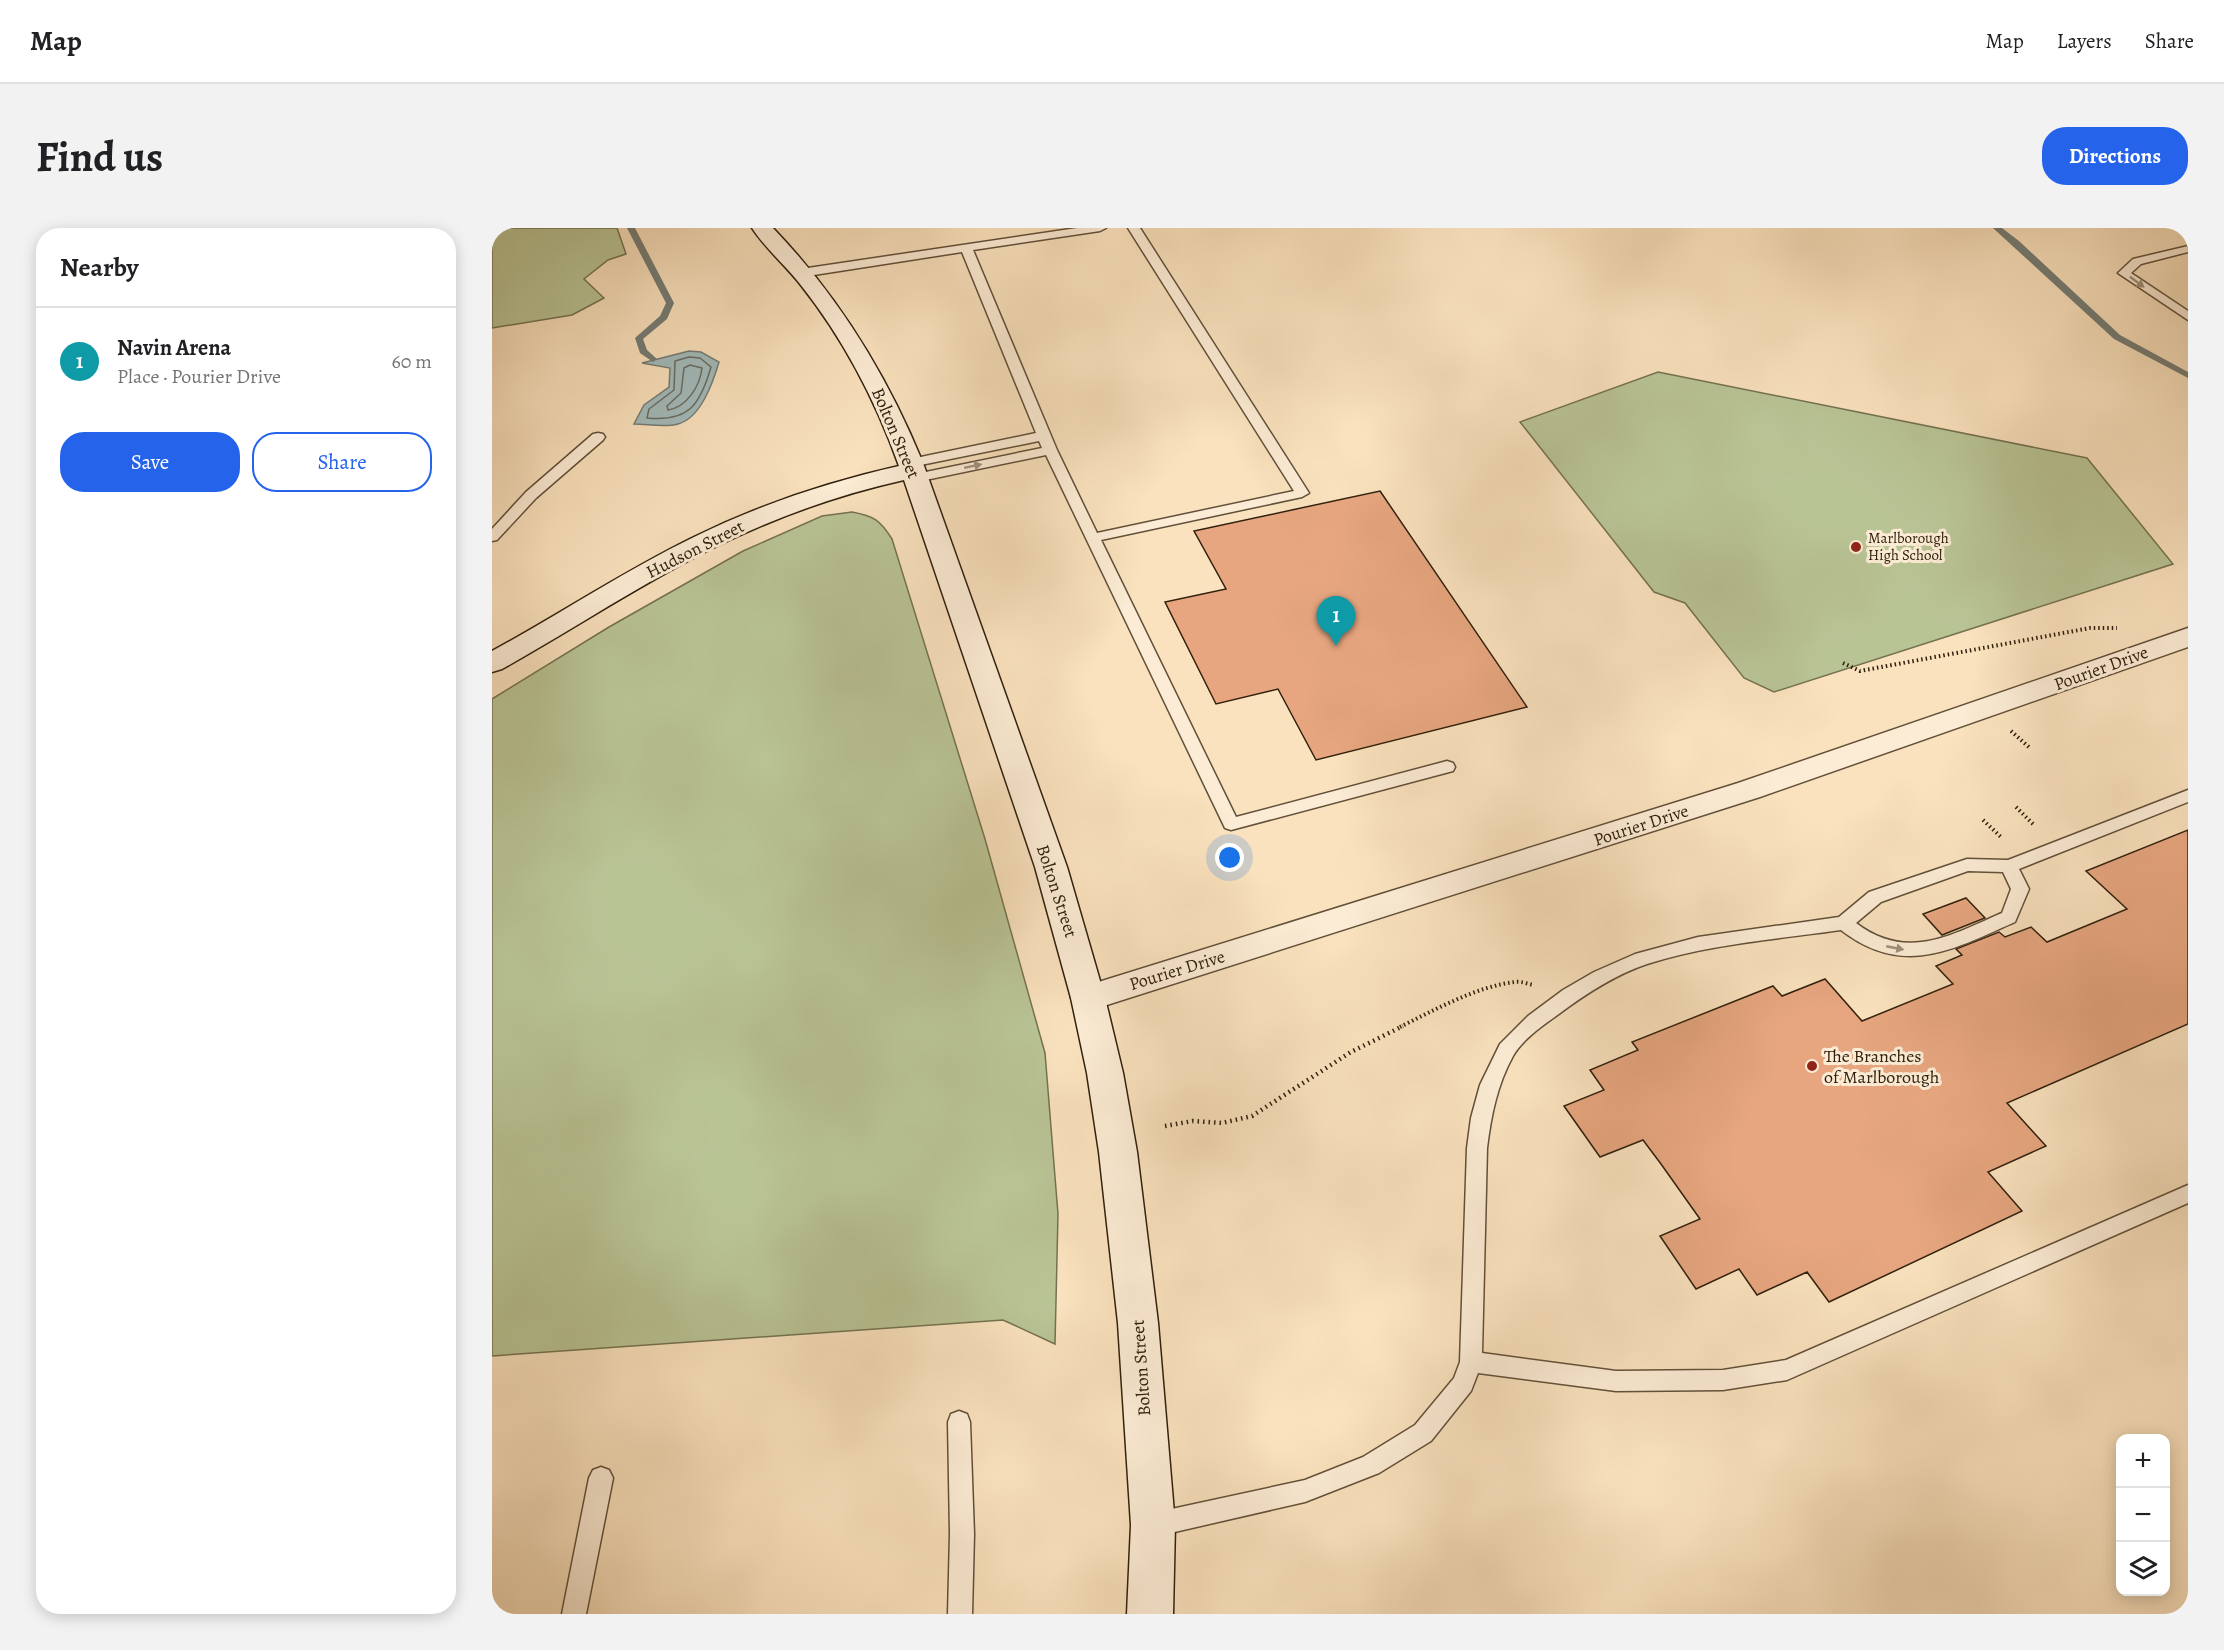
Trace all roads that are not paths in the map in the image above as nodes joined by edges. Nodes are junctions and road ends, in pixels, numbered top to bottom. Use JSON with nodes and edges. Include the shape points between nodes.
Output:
{"nodes":[{"id":1,"x":762,"y":228,"type":"edge"},
{"id":2,"x":1100,"y":228,"type":"edge"},
{"id":3,"x":1134,"y":228,"type":"edge"},
{"id":4,"x":966,"y":248,"type":"junction"},
{"id":5,"x":2186,"y":251,"type":"edge"},
{"id":6,"x":801,"y":273,"type":"junction"},
{"id":7,"x":2188,"y":316,"type":"edge"},
{"id":8,"x":598,"y":436,"type":"dead end"},
{"id":9,"x":1044,"y":436,"type":"junction"},
{"id":10,"x":1050,"y":450,"type":"junction"},
{"id":11,"x":913,"y":471,"type":"junction"},
{"id":12,"x":492,"y":537,"type":"edge"},
{"id":13,"x":1092,"y":538,"type":"junction"},
{"id":14,"x":2188,"y":637,"type":"edge"},
{"id":15,"x":492,"y":663,"type":"edge"},
{"id":16,"x":1447,"y":767,"type":"dead end"},
{"id":17,"x":2188,"y":796,"type":"edge"},
{"id":18,"x":2009,"y":866,"type":"junction"},
{"id":19,"x":1844,"y":923,"type":"junction"},
{"id":20,"x":1088,"y":998,"type":"junction"},
{"id":21,"x":2188,"y":1194,"type":"edge"},
{"id":22,"x":1471,"y":1362,"type":"junction"},
{"id":23,"x":959,"y":1422,"type":"dead end"},
{"id":24,"x":601,"y":1478,"type":"dead end"},
{"id":25,"x":1153,"y":1525,"type":"junction"},
{"id":26,"x":574,"y":1614,"type":"edge"},
{"id":27,"x":960,"y":1614,"type":"edge"},
{"id":28,"x":1150,"y":1614,"type":"edge"}],
"edges":[{"from":1,"to":6,"type":"main road","name":"Bolton Street"},
{"from":2,"to":4,"type":"lane"},
{"from":3,"to":13,"type":"lane","via":[[1302,493]]},
{"from":4,"to":6,"type":"lane"},
{"from":4,"to":9,"type":"lane"},
{"from":5,"to":7,"type":"lane","one_way":true,"via":[[2137,261],[2124,273]]},
{"from":6,"to":11,"type":"main road","name":"Bolton Street","via":[[863,361],[890,413]]},
{"from":8,"to":12,"type":"lane","via":[[531,495]]},
{"from":9,"to":10,"type":"lane"},
{"from":9,"to":11,"type":"lane"},
{"from":11,"to":10,"type":"lane","one_way":true},
{"from":10,"to":13,"type":"lane"},
{"from":11,"to":15,"type":"main road","name":"Hudson Street","via":[[811,496],[740,525],[665,563]]},
{"from":11,"to":20,"type":"main road","name":"Bolton Street","via":[[1051,867]]},
{"from":13,"to":16,"type":"lane","via":[[1231,824]]},
{"from":14,"to":20,"type":"main road","name":"Pourier Drive","via":[[1749,790]]},
{"from":17,"to":18,"type":"lane"},
{"from":18,"to":19,"type":"lane","via":[[1967,865],[1875,897]]},
{"from":19,"to":18,"type":"lane","one_way":true,"via":[[1875,944],[1905,950],[1948,944],[2009,916],[2020,889]]},
{"from":19,"to":22,"type":"lane","via":[[1698,944],[1641,959],[1570,995],[1535,1021],[1507,1049],[1480,1118]]},
{"from":20,"to":25,"type":"main road","name":"Bolton Street","via":[[1118,1152],[1138,1323]]},
{"from":21,"to":22,"type":"lane","via":[[1787,1370],[1723,1380],[1616,1381]]},
{"from":22,"to":25,"type":"lane","via":[[1463,1384],[1423,1433],[1371,1465],[1305,1491]]},
{"from":23,"to":27,"type":"lane"},
{"from":24,"to":26,"type":"lane"},
{"from":25,"to":28,"type":"main road","name":"Bolton Street"}]}
